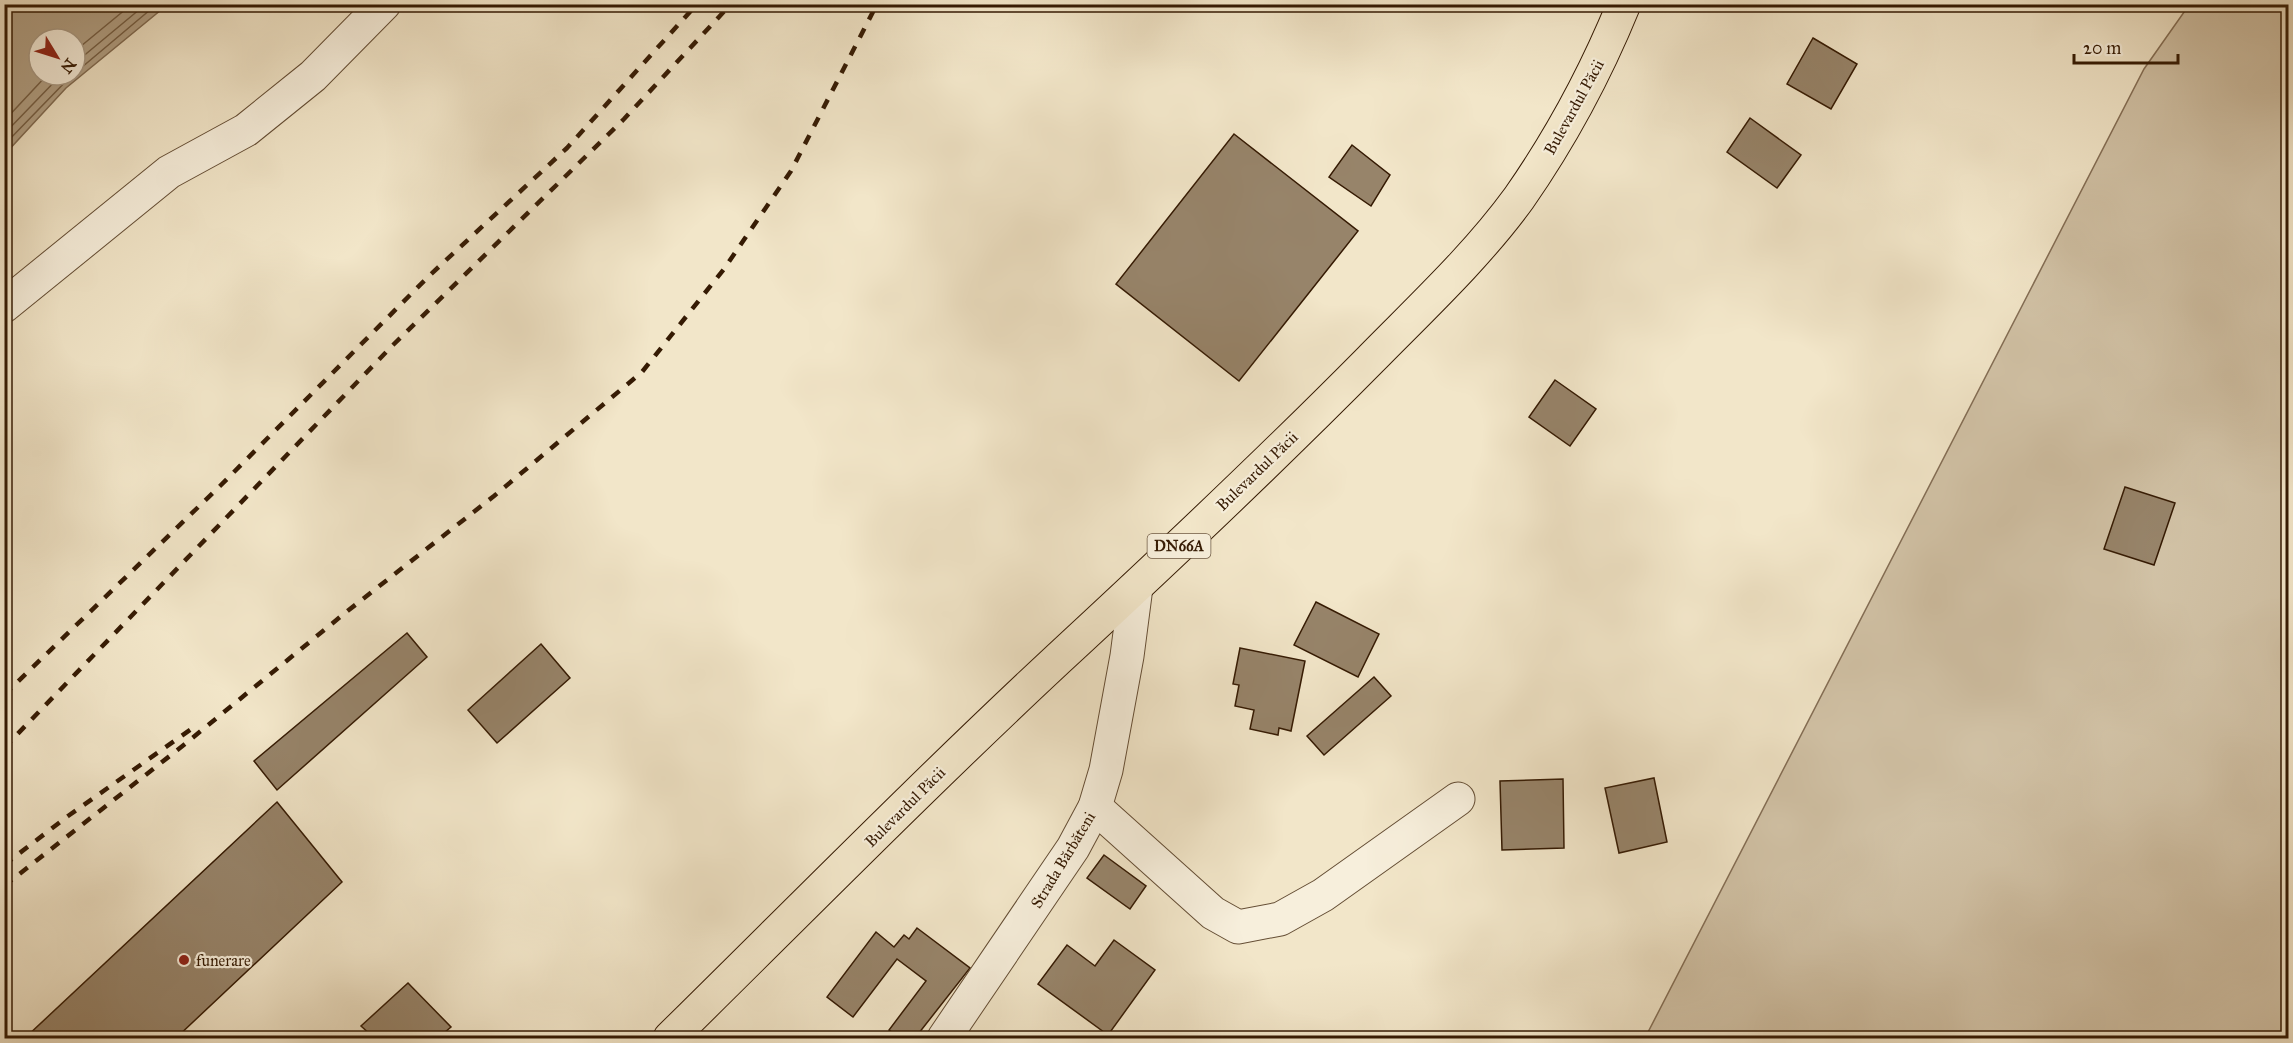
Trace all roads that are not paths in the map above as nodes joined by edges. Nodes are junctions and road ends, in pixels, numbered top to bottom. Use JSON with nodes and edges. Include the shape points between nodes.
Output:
{"nodes":[{"id":1,"x":384,"y":4,"type":"edge"},
{"id":2,"x":1624,"y":4,"type":"edge"},
{"id":3,"x":4,"y":306,"type":"edge"},
{"id":4,"x":1136,"y":587,"type":"junction"},
{"id":5,"x":1458,"y":799,"type":"dead end"},
{"id":6,"x":1095,"y":807,"type":"junction"},
{"id":7,"x":670,"y":1038,"type":"edge"},
{"id":8,"x":944,"y":1038,"type":"edge"}],
"edges":[{"from":1,"to":3,"type":"street","via":[[314,76],[246,130],[169,172]]},
{"from":2,"to":4,"type":"main road","name":"Bulevardul Păcii","number":"DN66A","via":[[1571,117],[1517,200],[1486,239],[1315,416]]},
{"from":4,"to":6,"type":"street","name":"Strada Bărbăteni","via":[[1106,770]]},
{"from":4,"to":7,"type":"main road","name":"Bulevardul Păcii","number":"DN66A"},
{"from":5,"to":6,"type":"street","via":[[1323,895],[1280,919],[1238,927],[1213,913]]},
{"from":6,"to":8,"type":"street","name":"Strada Bărbăteni","via":[[1073,848]]}]}
